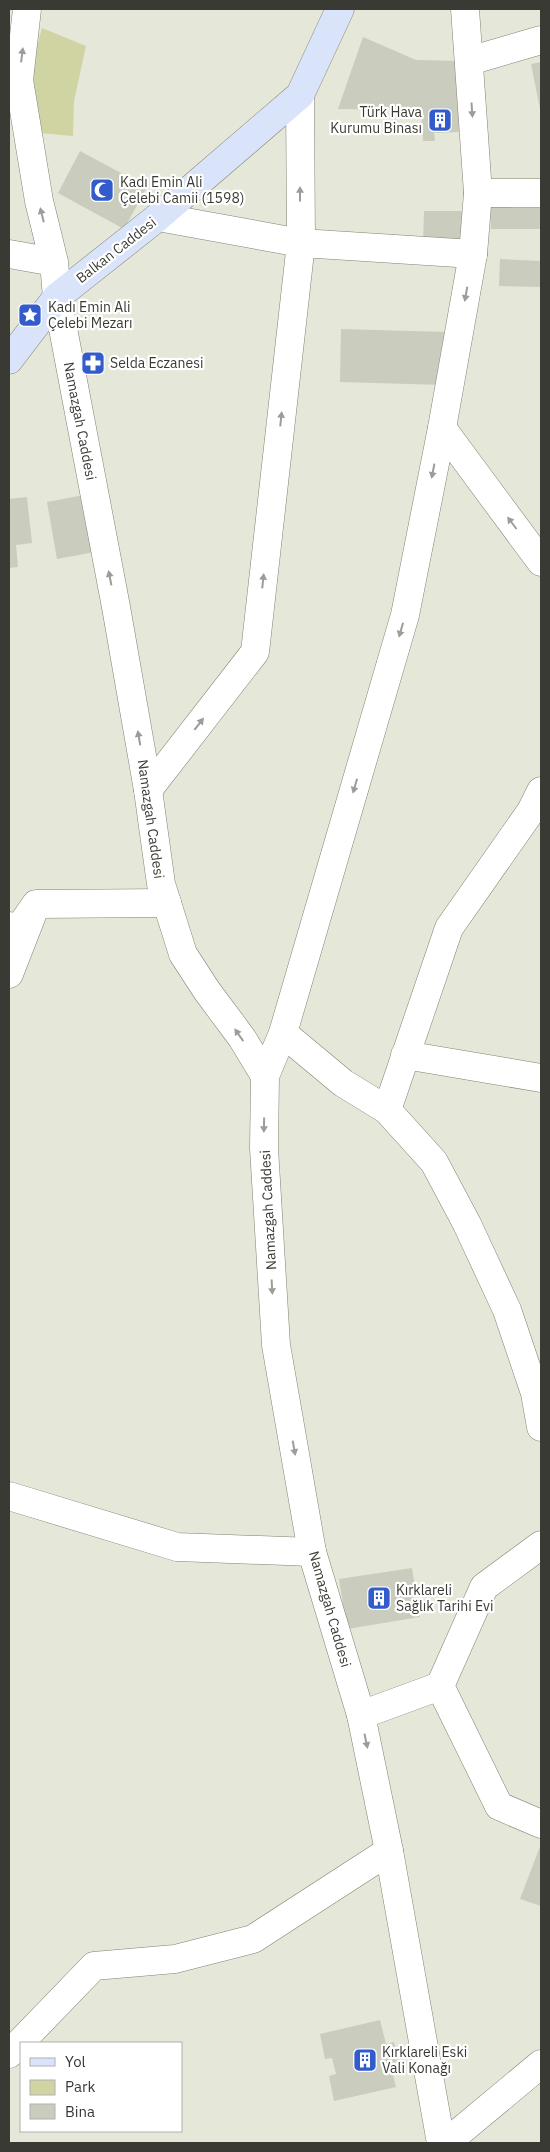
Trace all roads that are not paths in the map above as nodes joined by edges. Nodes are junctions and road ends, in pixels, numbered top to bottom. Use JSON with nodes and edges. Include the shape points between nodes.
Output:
{"nodes":[{"id":1,"x":28,"y":9,"type":"edge"},
{"id":2,"x":340,"y":9,"type":"edge"},
{"id":3,"x":465,"y":9,"type":"edge"},
{"id":4,"x":541,"y":40,"type":"edge"},
{"id":5,"x":469,"y":61,"type":"junction"},
{"id":6,"x":300,"y":94,"type":"junction"},
{"id":7,"x":478,"y":193,"type":"junction"},
{"id":8,"x":541,"y":194,"type":"edge"},
{"id":9,"x":158,"y":217,"type":"junction"},
{"id":10,"x":301,"y":243,"type":"junction"},
{"id":11,"x":9,"y":254,"type":"edge"},
{"id":12,"x":473,"y":254,"type":"junction"},
{"id":13,"x":54,"y":262,"type":"junction"},
{"id":14,"x":57,"y":297,"type":"junction"},
{"id":15,"x":9,"y":360,"type":"edge"},
{"id":16,"x":442,"y":428,"type":"junction"},
{"id":17,"x":541,"y":562,"type":"edge"},
{"id":18,"x":148,"y":790,"type":"junction"},
{"id":19,"x":541,"y":791,"type":"edge"},
{"id":20,"x":167,"y":903,"type":"junction"},
{"id":21,"x":36,"y":904,"type":"junction"},
{"id":22,"x":9,"y":926,"type":"edge"},
{"id":23,"x":9,"y":974,"type":"edge"},
{"id":24,"x":284,"y":1033,"type":"junction"},
{"id":25,"x":405,"y":1055,"type":"junction"},
{"id":26,"x":265,"y":1076,"type":"junction"},
{"id":27,"x":541,"y":1078,"type":"edge"},
{"id":28,"x":387,"y":1110,"type":"junction"},
{"id":29,"x":541,"y":1426,"type":"edge"},
{"id":30,"x":9,"y":1496,"type":"edge"},
{"id":31,"x":541,"y":1545,"type":"edge"},
{"id":32,"x":312,"y":1552,"type":"junction"},
{"id":33,"x":440,"y":1686,"type":"junction"},
{"id":34,"x":361,"y":1715,"type":"junction"},
{"id":35,"x":541,"y":1824,"type":"edge"},
{"id":36,"x":389,"y":1851,"type":"junction"},
{"id":37,"x":21,"y":2042,"type":"edge"},
{"id":38,"x":20,"y":2043,"type":"edge"},
{"id":39,"x":9,"y":2054,"type":"edge"},
{"id":40,"x":541,"y":2064,"type":"edge"},
{"id":41,"x":441,"y":2143,"type":"edge"},
{"id":42,"x":446,"y":2143,"type":"edge"}],
"edges":[{"from":13,"to":1,"type":"street","name":"Namazgah Caddesi","one_way":true,"via":[[39,201],[19,80]]},
{"from":2,"to":6,"type":"main road","name":"Balkan Caddesi"},
{"from":3,"to":5,"type":"street"},
{"from":4,"to":5,"type":"street"},
{"from":5,"to":7,"type":"street","one_way":true},
{"from":6,"to":9,"type":"main road","name":"Balkan Caddesi"},
{"from":10,"to":6,"type":"street","one_way":true},
{"from":7,"to":8,"type":"street"},
{"from":7,"to":12,"type":"street"},
{"from":9,"to":10,"type":"street"},
{"from":9,"to":14,"type":"main road","name":"Balkan Caddesi"},
{"from":10,"to":12,"type":"street"},
{"from":18,"to":10,"type":"street","one_way":true,"via":[[255,652]]},
{"from":11,"to":13,"type":"street"},
{"from":12,"to":16,"type":"street","one_way":true},
{"from":13,"to":14,"type":"street","name":"Namazgah Caddesi"},
{"from":14,"to":15,"type":"main road","name":"Balkan Caddesi"},
{"from":18,"to":14,"type":"street","name":"Namazgah Caddesi","one_way":true},
{"from":17,"to":16,"type":"street","one_way":true},
{"from":16,"to":24,"type":"street","one_way":true,"via":[[405,615]]},
{"from":18,"to":20,"type":"street","name":"Namazgah Caddesi","via":[[161,884]]},
{"from":19,"to":25,"type":"street","via":[[531,812],[449,928]]},
{"from":20,"to":21,"type":"street"},
{"from":26,"to":20,"type":"street","name":"Namazgah Caddesi","one_way":true,"via":[[183,954]]},
{"from":21,"to":22,"type":"street","via":[[18,930]]},
{"from":21,"to":23,"type":"street"},
{"from":24,"to":26,"type":"street"},
{"from":24,"to":28,"type":"street","via":[[343,1083]]},
{"from":25,"to":27,"type":"street"},
{"from":25,"to":28,"type":"street"},
{"from":26,"to":32,"type":"street","name":"Namazgah Caddesi","one_way":true,"via":[[264,1148],[276,1345]]},
{"from":28,"to":29,"type":"street","via":[[434,1162],[467,1224],[507,1310],[535,1393]]},
{"from":30,"to":32,"type":"street","via":[[177,1547]]},
{"from":31,"to":33,"type":"street","via":[[484,1587]]},
{"from":32,"to":34,"type":"street","name":"Namazgah Caddesi"},
{"from":33,"to":34,"type":"street"},
{"from":33,"to":35,"type":"street","via":[[499,1806]]},
{"from":34,"to":36,"type":"street","name":"Namazgah Caddesi","one_way":true},
{"from":36,"to":37,"type":"street","via":[[253,1939],[175,1959],[94,1966]]},
{"from":36,"to":41,"type":"street","name":"Namazgah Caddesi"},
{"from":38,"to":39,"type":"street"},
{"from":40,"to":42,"type":"street"}]}
